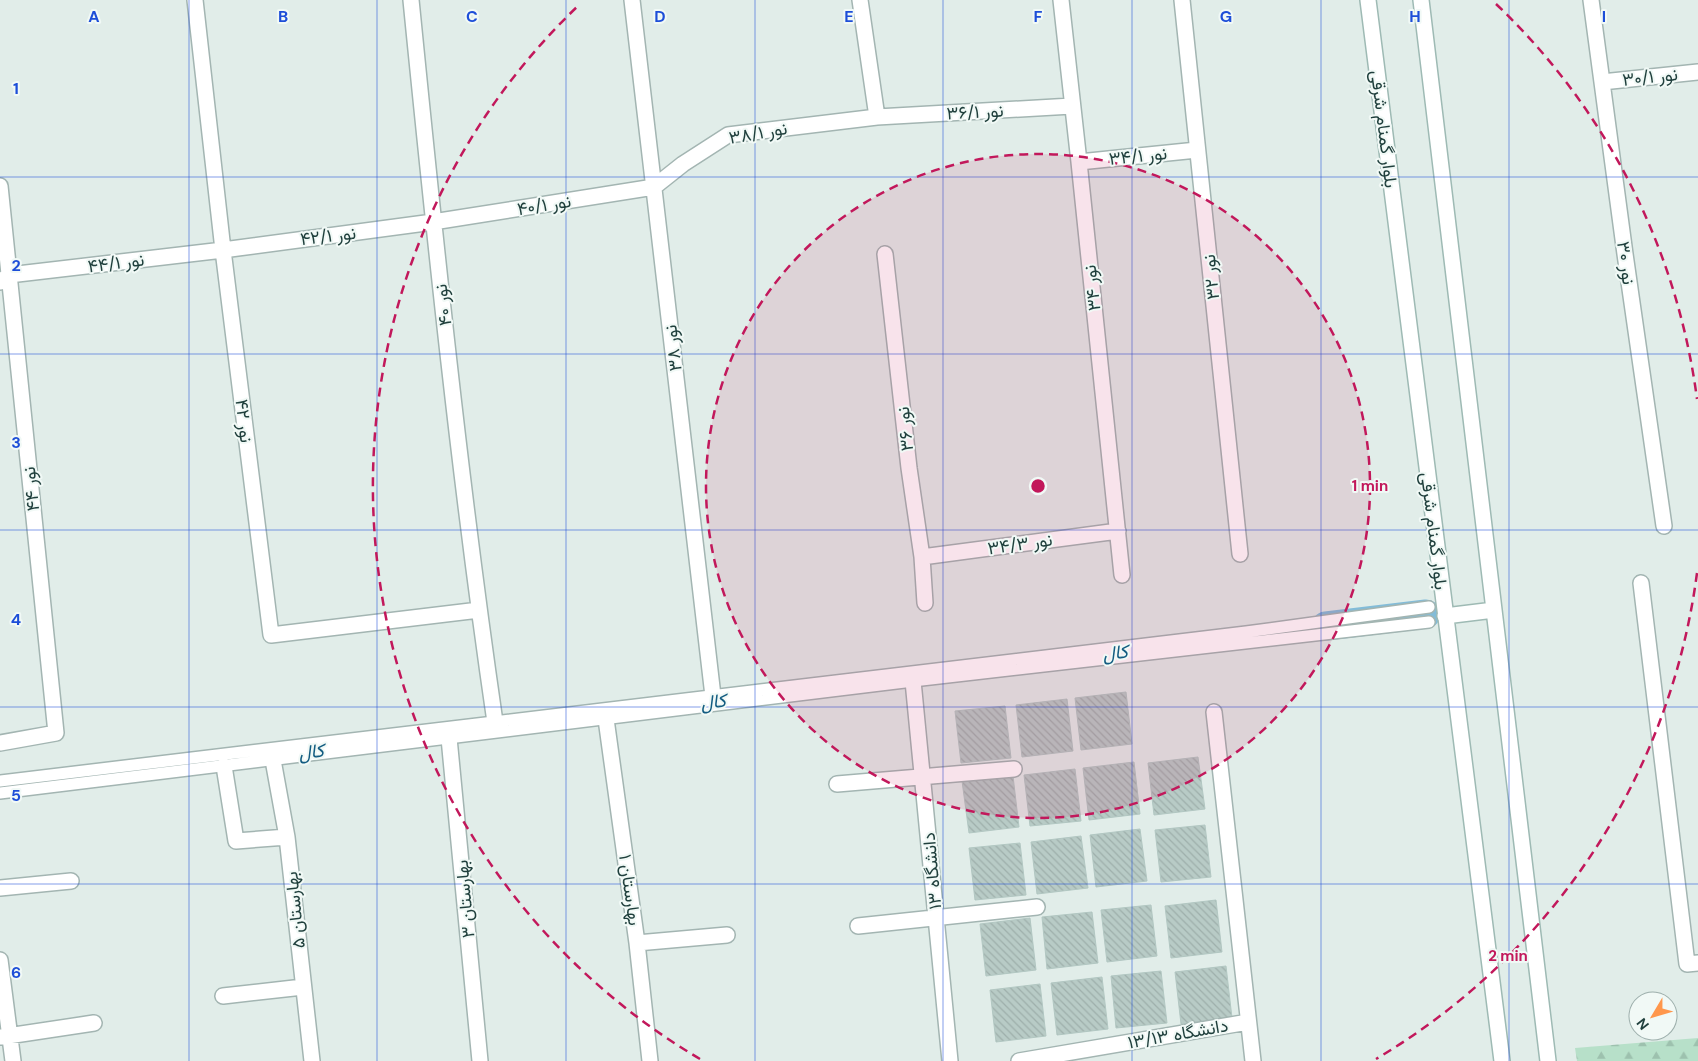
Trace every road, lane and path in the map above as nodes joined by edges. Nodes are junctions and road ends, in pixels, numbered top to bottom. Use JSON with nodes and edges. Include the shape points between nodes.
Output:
{"nodes":[{"id":1,"x":195,"y":0,"type":"edge"},
{"id":2,"x":410,"y":0,"type":"edge"},
{"id":3,"x":632,"y":0,"type":"edge"},
{"id":4,"x":860,"y":0,"type":"edge"},
{"id":5,"x":1061,"y":0,"type":"edge"},
{"id":6,"x":1182,"y":0,"type":"edge"},
{"id":7,"x":1368,"y":0,"type":"edge"},
{"id":8,"x":1421,"y":0,"type":"edge"},
{"id":9,"x":1591,"y":0,"type":"edge"},
{"id":10,"x":1698,"y":72,"type":"edge"},
{"id":11,"x":1602,"y":82,"type":"junction"},
{"id":12,"x":1072,"y":106,"type":"junction"},
{"id":13,"x":877,"y":117,"type":"junction"},
{"id":14,"x":1197,"y":150,"type":"junction"},
{"id":15,"x":1079,"y":162,"type":"junction"},
{"id":16,"x":0,"y":186,"type":"edge"},
{"id":17,"x":654,"y":187,"type":"junction"},
{"id":18,"x":433,"y":222,"type":"junction"},
{"id":19,"x":223,"y":250,"type":"junction"},
{"id":20,"x":885,"y":254,"type":"dead end"},
{"id":21,"x":5,"y":278,"type":"edge"},
{"id":22,"x":1664,"y":526,"type":"dead end"},
{"id":23,"x":1118,"y":530,"type":"junction"},
{"id":24,"x":1240,"y":554,"type":"dead end"},
{"id":25,"x":922,"y":557,"type":"junction"},
{"id":26,"x":1122,"y":575,"type":"dead end"},
{"id":27,"x":1641,"y":583,"type":"dead end"},
{"id":28,"x":925,"y":603,"type":"dead end"},
{"id":29,"x":1429,"y":607,"type":"dead end"},
{"id":30,"x":479,"y":610,"type":"junction"},
{"id":31,"x":1494,"y":610,"type":"junction"},
{"id":32,"x":1445,"y":616,"type":"junction"},
{"id":33,"x":1429,"y":622,"type":"dead end"},
{"id":34,"x":913,"y":681,"type":"junction"},
{"id":35,"x":713,"y":696,"type":"junction"},
{"id":36,"x":1214,"y":712,"type":"dead end"},
{"id":37,"x":606,"y":719,"type":"junction"},
{"id":38,"x":495,"y":722,"type":"junction"},
{"id":39,"x":450,"y":738,"type":"junction"},
{"id":40,"x":0,"y":743,"type":"edge"},
{"id":41,"x":273,"y":760,"type":"junction"},
{"id":42,"x":224,"y":766,"type":"junction"},
{"id":43,"x":1014,"y":769,"type":"dead end"},
{"id":44,"x":923,"y":777,"type":"junction"},
{"id":45,"x":0,"y":781,"type":"edge"},
{"id":46,"x":838,"y":784,"type":"dead end"},
{"id":47,"x":0,"y":793,"type":"edge"},
{"id":48,"x":287,"y":836,"type":"junction"},
{"id":49,"x":71,"y":881,"type":"dead end"},
{"id":50,"x":0,"y":888,"type":"edge"},
{"id":51,"x":1037,"y":907,"type":"dead end"},
{"id":52,"x":936,"y":918,"type":"junction"},
{"id":53,"x":858,"y":926,"type":"dead end"},
{"id":54,"x":727,"y":934,"type":"dead end"},
{"id":55,"x":637,"y":943,"type":"junction"},
{"id":56,"x":0,"y":960,"type":"edge"},
{"id":57,"x":1698,"y":963,"type":"edge"},
{"id":58,"x":304,"y":988,"type":"junction"},
{"id":59,"x":223,"y":996,"type":"dead end"},
{"id":60,"x":1248,"y":1022,"type":"junction"},
{"id":61,"x":94,"y":1023,"type":"dead end"},
{"id":62,"x":5,"y":1036,"type":"edge"},
{"id":63,"x":13,"y":1061,"type":"edge"},
{"id":64,"x":312,"y":1061,"type":"edge"},
{"id":65,"x":480,"y":1061,"type":"edge"},
{"id":66,"x":650,"y":1061,"type":"edge"},
{"id":67,"x":950,"y":1061,"type":"edge"},
{"id":68,"x":1019,"y":1061,"type":"edge"},
{"id":69,"x":1253,"y":1061,"type":"edge"},
{"id":70,"x":1502,"y":1061,"type":"edge"},
{"id":71,"x":1548,"y":1061,"type":"edge"}],
"edges":[{"from":1,"to":19,"type":"street","name":"نور ۴۲"},
{"from":2,"to":18,"type":"street","name":"نور ۴۰"},
{"from":3,"to":17,"type":"street","name":"نور ۳۸"},
{"from":4,"to":13,"type":"street"},
{"from":5,"to":12,"type":"street","name":"نور ۳۴"},
{"from":6,"to":14,"type":"street","name":"نور ۳۲"},
{"from":7,"to":32,"type":"street","name":"بلوار گمنام شرقی"},
{"from":8,"to":31,"type":"street"},
{"from":9,"to":11,"type":"street","name":"نور ۳۰"},
{"from":10,"to":11,"type":"street","name":"نور ۳۰/۱"},
{"from":11,"to":22,"type":"street","name":"نور ۳۰"},
{"from":12,"to":13,"type":"street","name":"نور ۳۶/۱"},
{"from":12,"to":15,"type":"street","name":"نور ۳۴"},
{"from":13,"to":17,"type":"street","name":"نور ۳۸/۱","via":[[728,135]]},
{"from":14,"to":15,"type":"street","name":"نور ۳۴/۱"},
{"from":14,"to":24,"type":"street","name":"نور ۳۲"},
{"from":15,"to":23,"type":"street","name":"نور ۳۴"},
{"from":16,"to":21,"type":"street","name":"نور ۴۴"},
{"from":17,"to":18,"type":"street","name":"نور ۴۰/۱"},
{"from":17,"to":35,"type":"street","name":"نور ۳۸"},
{"from":18,"to":19,"type":"street","name":"نور ۴۲/۱"},
{"from":18,"to":30,"type":"street","name":"نور ۴۰"},
{"from":19,"to":21,"type":"street","name":"نور ۴۴/۱"},
{"from":19,"to":30,"type":"street","name":"نور ۴۲","via":[[271,635]]},
{"from":20,"to":25,"type":"street","name":"نور ۳۶"},
{"from":21,"to":40,"type":"street","name":"نور ۴۴","via":[[56,733]]},
{"from":23,"to":25,"type":"street","name":"نور ۳۴/۳"},
{"from":23,"to":26,"type":"street","name":"نور ۳۴"},
{"from":25,"to":28,"type":"street","name":"نور ۳۶"},
{"from":27,"to":57,"type":"street","via":[[1687,964]]},
{"from":29,"to":35,"type":"lane"},
{"from":30,"to":38,"type":"street","name":"نور ۴۰"},
{"from":31,"to":32,"type":"street"},
{"from":31,"to":71,"type":"street"},
{"from":32,"to":70,"type":"street","name":"بلوار گمنام شرقی"},
{"from":33,"to":34,"type":"lane"},
{"from":34,"to":37,"type":"lane"},
{"from":34,"to":44,"type":"street","name":"دانشگاه ۱۳"},
{"from":35,"to":38,"type":"lane"},
{"from":36,"to":60,"type":"street"},
{"from":37,"to":39,"type":"lane"},
{"from":37,"to":55,"type":"street","name":"بهارستان ۱"},
{"from":38,"to":45,"type":"lane"},
{"from":39,"to":41,"type":"lane"},
{"from":39,"to":65,"type":"street","name":"بهارستان ۳"},
{"from":41,"to":42,"type":"lane"},
{"from":41,"to":48,"type":"street","name":"بهارستان ۵"},
{"from":42,"to":47,"type":"lane"},
{"from":42,"to":48,"type":"street","via":[[236,842]]},
{"from":43,"to":44,"type":"street"},
{"from":44,"to":46,"type":"street"},
{"from":44,"to":52,"type":"street","name":"دانشگاه ۱۳"},
{"from":48,"to":58,"type":"street","name":"بهارستان ۵"},
{"from":49,"to":50,"type":"street"},
{"from":51,"to":52,"type":"street"},
{"from":52,"to":53,"type":"street"},
{"from":52,"to":67,"type":"street","name":"دانشگاه ۱۳"},
{"from":54,"to":55,"type":"street"},
{"from":55,"to":66,"type":"street","name":"بهارستان ۱"},
{"from":56,"to":62,"type":"street"},
{"from":58,"to":59,"type":"street"},
{"from":58,"to":64,"type":"street","name":"بهارستان ۵"},
{"from":60,"to":68,"type":"street","name":"دانشگاه ۱۳/۱۳"},
{"from":60,"to":69,"type":"street"},
{"from":61,"to":62,"type":"street"},
{"from":62,"to":63,"type":"street"}]}
